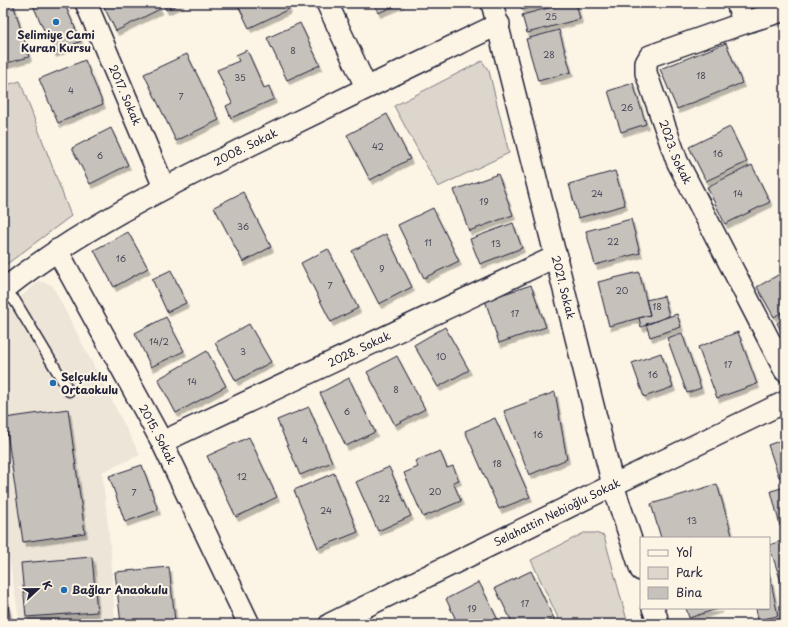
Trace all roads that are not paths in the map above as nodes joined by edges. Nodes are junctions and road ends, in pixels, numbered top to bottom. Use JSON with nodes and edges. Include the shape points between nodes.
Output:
{"nodes":[{"id":1,"x":86,"y":3,"type":"edge"},
{"id":2,"x":327,"y":3,"type":"edge"},
{"id":3,"x":492,"y":3,"type":"edge"},
{"id":4,"x":738,"y":3,"type":"edge"},
{"id":5,"x":785,"y":10,"type":"edge"},
{"id":6,"x":744,"y":23,"type":"junction"},
{"id":7,"x":499,"y":24,"type":"junction"},
{"id":8,"x":366,"y":87,"type":"junction"},
{"id":9,"x":164,"y":187,"type":"junction"},
{"id":10,"x":57,"y":250,"type":"junction"},
{"id":11,"x":557,"y":256,"type":"junction"},
{"id":12,"x":4,"y":289,"type":"edge"},
{"id":13,"x":785,"y":370,"type":"edge"},
{"id":14,"x":70,"y":390,"type":"dead end"},
{"id":15,"x":785,"y":402,"type":"edge"},
{"id":16,"x":162,"y":442,"type":"junction"},
{"id":17,"x":613,"y":485,"type":"junction"},
{"id":18,"x":640,"y":567,"type":"edge"},
{"id":19,"x":653,"y":609,"type":"edge"},
{"id":20,"x":249,"y":624,"type":"edge"},
{"id":21,"x":330,"y":624,"type":"edge"},
{"id":22,"x":658,"y":624,"type":"edge"}],
"edges":[{"from":1,"to":9,"type":"street","name":"2017. Sokak"},
{"from":2,"to":8,"type":"street"},
{"from":3,"to":7,"type":"street","name":"2021. Sokak"},
{"from":4,"to":6,"type":"street"},
{"from":5,"to":6,"type":"street","name":"2023. Sokak"},
{"from":6,"to":13,"type":"street","name":"2023. Sokak","via":[[650,56],[646,63],[646,73],[677,161]]},
{"from":7,"to":8,"type":"street","name":"2008. Sokak"},
{"from":7,"to":11,"type":"street","name":"2021. Sokak"},
{"from":8,"to":9,"type":"street","name":"2008. Sokak"},
{"from":9,"to":10,"type":"street","name":"2008. Sokak"},
{"from":10,"to":12,"type":"street","name":"2008. Sokak"},
{"from":10,"to":16,"type":"street","name":"2015. Sokak"},
{"from":11,"to":16,"type":"street","name":"2028. Sokak"},
{"from":11,"to":17,"type":"street","name":"2021. Sokak"},
{"from":12,"to":14,"type":"lane","via":[[15,301]]},
{"from":15,"to":17,"type":"street","name":"Selahattin Nebioğlu Sokak"},
{"from":16,"to":20,"type":"street","name":"2015. Sokak"},
{"from":17,"to":18,"type":"street","name":"2021. Sokak"},
{"from":17,"to":21,"type":"street","name":"Selahattin Nebioğlu Sokak"},
{"from":19,"to":22,"type":"street"}]}
